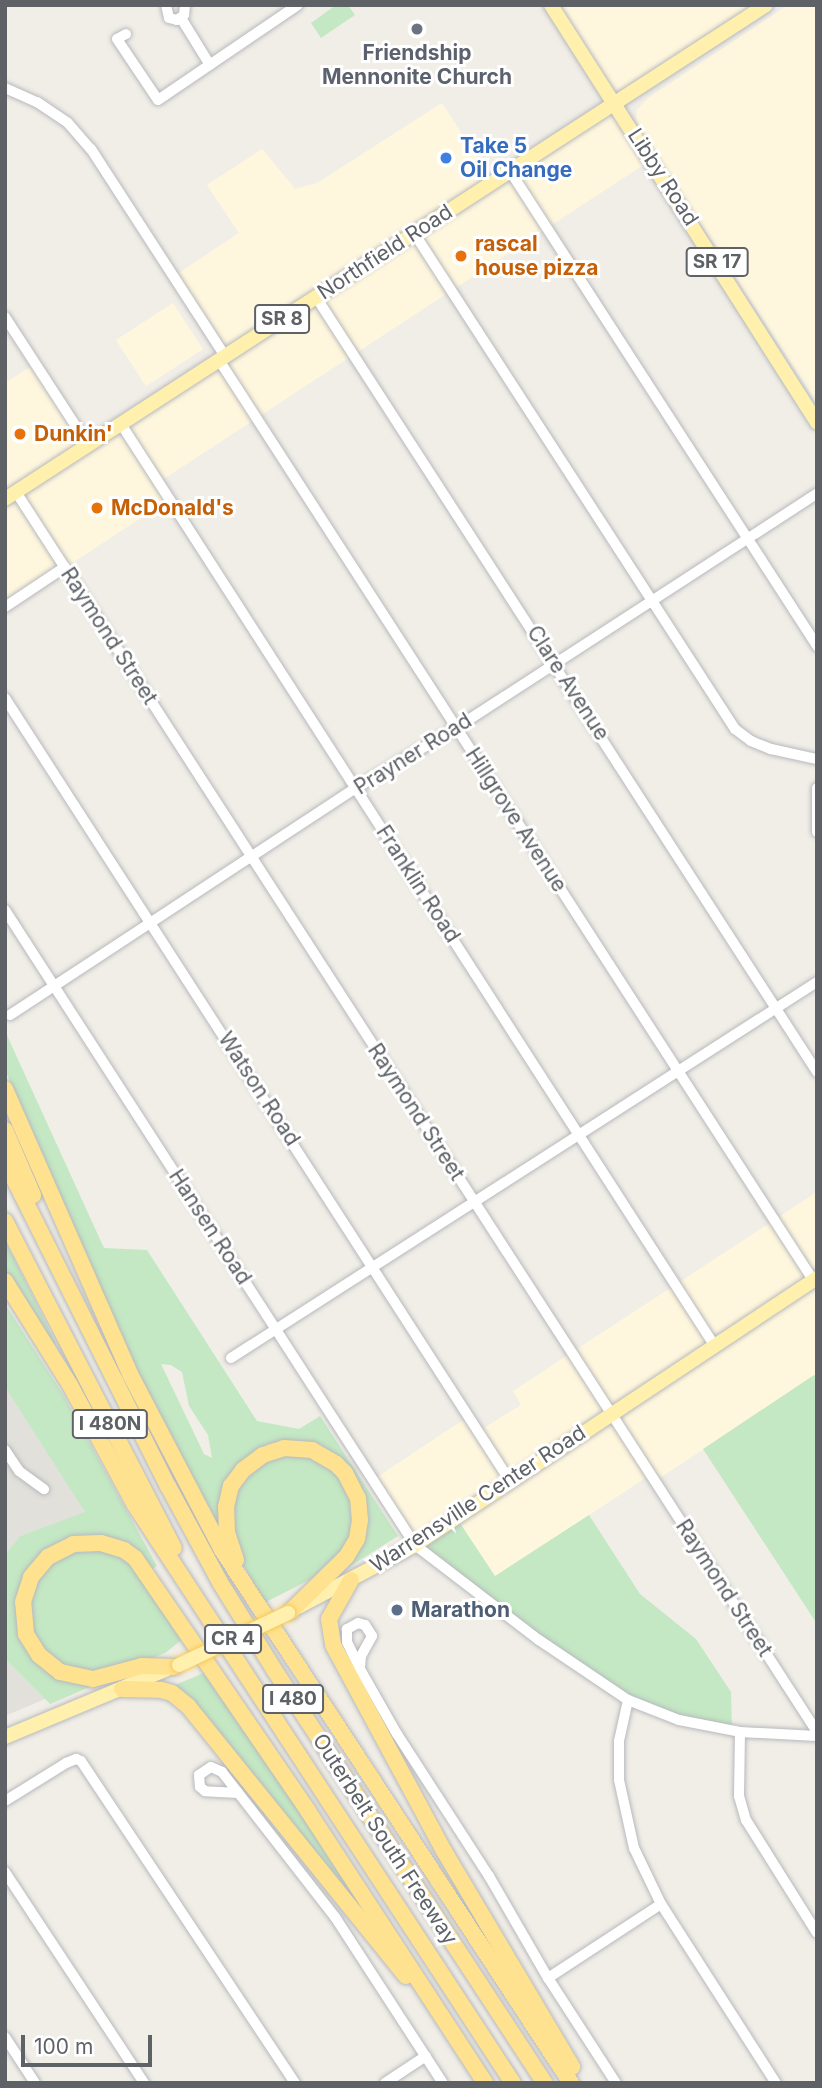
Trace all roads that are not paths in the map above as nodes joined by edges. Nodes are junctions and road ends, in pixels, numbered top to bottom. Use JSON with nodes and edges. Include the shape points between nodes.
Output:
{"nodes":[{"id":1,"x":166,"y":5,"type":"edge"},
{"id":2,"x":185,"y":5,"type":"edge"},
{"id":3,"x":298,"y":5,"type":"edge"},
{"id":4,"x":551,"y":5,"type":"edge"},
{"id":5,"x":766,"y":5,"type":"edge"},
{"id":6,"x":181,"y":18,"type":"junction"},
{"id":7,"x":126,"y":34,"type":"dead end"},
{"id":8,"x":210,"y":65,"type":"junction"},
{"id":9,"x":5,"y":88,"type":"edge"},
{"id":10,"x":615,"y":103,"type":"junction"},
{"id":11,"x":510,"y":171,"type":"junction"},
{"id":12,"x":414,"y":233,"type":"junction"},
{"id":13,"x":316,"y":297,"type":"junction"},
{"id":14,"x":5,"y":317,"type":"edge"},
{"id":15,"x":222,"y":358,"type":"junction"},
{"id":16,"x":817,"y":422,"type":"edge"},
{"id":17,"x":121,"y":424,"type":"junction"},
{"id":18,"x":88,"y":445,"type":"junction"},
{"id":19,"x":817,"y":494,"type":"edge"},
{"id":20,"x":11,"y":496,"type":"edge"},
{"id":21,"x":748,"y":538,"type":"junction"},
{"id":22,"x":65,"y":567,"type":"junction"},
{"id":23,"x":651,"y":601,"type":"junction"},
{"id":24,"x":5,"y":607,"type":"edge"},
{"id":25,"x":817,"y":646,"type":"edge"},
{"id":26,"x":554,"y":662,"type":"junction"},
{"id":27,"x":5,"y":698,"type":"edge"},
{"id":28,"x":456,"y":728,"type":"junction"},
{"id":29,"x":817,"y":759,"type":"edge"},
{"id":30,"x":356,"y":788,"type":"junction"},
{"id":31,"x":817,"y":788,"type":"edge"},
{"id":32,"x":817,"y":832,"type":"edge"},
{"id":33,"x":252,"y":858,"type":"junction"},
{"id":34,"x":5,"y":910,"type":"edge"},
{"id":35,"x":151,"y":924,"type":"junction"},
{"id":36,"x":817,"y":982,"type":"edge"},
{"id":37,"x":54,"y":986,"type":"junction"},
{"id":38,"x":775,"y":1008,"type":"junction"},
{"id":39,"x":10,"y":1015,"type":"dead end"},
{"id":40,"x":679,"y":1071,"type":"junction"},
{"id":41,"x":817,"y":1072,"type":"edge"},
{"id":42,"x":5,"y":1089,"type":"edge"},
{"id":43,"x":5,"y":1129,"type":"edge"},
{"id":44,"x":579,"y":1135,"type":"junction"},
{"id":45,"x":5,"y":1161,"type":"edge"},
{"id":46,"x":474,"y":1202,"type":"junction"},
{"id":47,"x":5,"y":1221,"type":"edge"},
{"id":48,"x":373,"y":1266,"type":"junction"},
{"id":49,"x":815,"y":1279,"type":"edge"},
{"id":50,"x":5,"y":1281,"type":"edge"},
{"id":51,"x":74,"y":1295,"type":"junction"},
{"id":52,"x":276,"y":1329,"type":"junction"},
{"id":53,"x":714,"y":1345,"type":"junction"},
{"id":54,"x":231,"y":1358,"type":"dead end"},
{"id":55,"x":611,"y":1414,"type":"junction"},
{"id":56,"x":5,"y":1450,"type":"edge"},
{"id":57,"x":510,"y":1481,"type":"junction"},
{"id":58,"x":44,"y":1489,"type":"dead end"},
{"id":59,"x":415,"y":1545,"type":"junction"},
{"id":60,"x":351,"y":1580,"type":"junction"},
{"id":61,"x":257,"y":1604,"type":"junction"},
{"id":62,"x":289,"y":1612,"type":"junction"},
{"id":63,"x":215,"y":1626,"type":"junction"},
{"id":64,"x":176,"y":1666,"type":"junction"},
{"id":65,"x":360,"y":1669,"type":"dead end"},
{"id":66,"x":122,"y":1689,"type":"junction"},
{"id":67,"x":628,"y":1700,"type":"junction"},
{"id":68,"x":740,"y":1732,"type":"junction"},
{"id":69,"x":817,"y":1734,"type":"edge"},
{"id":70,"x":5,"y":1737,"type":"edge"},
{"id":71,"x":238,"y":1793,"type":"dead end"},
{"id":72,"x":5,"y":1801,"type":"edge"},
{"id":73,"x":5,"y":1872,"type":"edge"},
{"id":74,"x":661,"y":1905,"type":"junction"},
{"id":75,"x":817,"y":1933,"type":"edge"},
{"id":76,"x":548,"y":1978,"type":"junction"},
{"id":77,"x":5,"y":2037,"type":"edge"},
{"id":78,"x":426,"y":2056,"type":"junction"},
{"id":79,"x":485,"y":2082,"type":"edge"},
{"id":80,"x":35,"y":2083,"type":"edge"},
{"id":81,"x":144,"y":2083,"type":"edge"},
{"id":82,"x":295,"y":2083,"type":"edge"},
{"id":83,"x":385,"y":2083,"type":"edge"},
{"id":84,"x":443,"y":2083,"type":"edge"},
{"id":85,"x":513,"y":2083,"type":"edge"},
{"id":86,"x":545,"y":2083,"type":"edge"},
{"id":87,"x":571,"y":2083,"type":"edge"},
{"id":88,"x":578,"y":2083,"type":"edge"},
{"id":89,"x":615,"y":2083,"type":"edge"},
{"id":90,"x":776,"y":2083,"type":"edge"}],
"edges":[{"from":1,"to":6,"type":"street","via":[[169,18]]},
{"from":2,"to":6,"type":"street"},
{"from":3,"to":8,"type":"street"},
{"from":4,"to":10,"type":"main road","name":"Libby Road","number":"SR 17"},
{"from":5,"to":10,"type":"main road","name":"Northfield Road","number":"SR 8"},
{"from":6,"to":8,"type":"street"},
{"from":7,"to":8,"type":"street","via":[[117,39],[158,100]]},
{"from":9,"to":15,"type":"street","name":"Hillgrove Avenue","via":[[68,123],[91,149]]},
{"from":10,"to":11,"type":"main road","name":"Northfield Road","number":"SR 8"},
{"from":10,"to":16,"type":"main road","name":"Libby Road","number":"SR 17"},
{"from":11,"to":12,"type":"main road","name":"Northfield Road","number":"SR 8"},
{"from":11,"to":21,"type":"street"},
{"from":12,"to":13,"type":"main road","name":"Northfield Road","number":"SR 8"},
{"from":12,"to":23,"type":"street"},
{"from":13,"to":15,"type":"main road","name":"Northfield Road","number":"SR 8"},
{"from":13,"to":26,"type":"street","name":"Clare Avenue"},
{"from":14,"to":18,"type":"street"},
{"from":15,"to":17,"type":"main road","name":"Northfield Road","number":"SR 8"},
{"from":15,"to":28,"type":"street","name":"Hillgrove Avenue"},
{"from":17,"to":18,"type":"main road","name":"Northfield Road","number":"SR 8"},
{"from":17,"to":30,"type":"street","name":"Franklin Road"},
{"from":18,"to":20,"type":"main road","name":"Northfield Road","number":"SR 8"},
{"from":19,"to":21,"type":"street","name":"Prayner Road"},
{"from":20,"to":22,"type":"street","name":"Raymond Street"},
{"from":21,"to":23,"type":"street","name":"Prayner Road"},
{"from":21,"to":25,"type":"street"},
{"from":22,"to":24,"type":"street"},
{"from":22,"to":33,"type":"street","name":"Raymond Street"},
{"from":23,"to":26,"type":"street","name":"Prayner Road"},
{"from":23,"to":29,"type":"street","via":[[735,729],[771,749]]},
{"from":26,"to":28,"type":"street","name":"Prayner Road"},
{"from":26,"to":38,"type":"street","name":"Clare Avenue"},
{"from":27,"to":35,"type":"street","name":"Watson Road"},
{"from":28,"to":30,"type":"street","name":"Prayner Road"},
{"from":28,"to":40,"type":"street","name":"Hillgrove Avenue"},
{"from":30,"to":33,"type":"street","name":"Prayner Road"},
{"from":30,"to":44,"type":"street","name":"Franklin Road"},
{"from":31,"to":32,"type":"street"},
{"from":33,"to":35,"type":"street","name":"Prayner Road"},
{"from":33,"to":46,"type":"street","name":"Raymond Street"},
{"from":34,"to":37,"type":"street","name":"Hansen Road"},
{"from":35,"to":37,"type":"street","name":"Prayner Road"},
{"from":35,"to":48,"type":"street","name":"Watson Road"},
{"from":36,"to":38,"type":"street"},
{"from":37,"to":39,"type":"street","name":"Prayner Road"},
{"from":37,"to":52,"type":"street","name":"Hansen Road"},
{"from":38,"to":40,"type":"street"},
{"from":38,"to":41,"type":"street","name":"Clare Avenue"},
{"from":40,"to":44,"type":"street"},
{"from":40,"to":49,"type":"street","name":"Hillgrove Avenue"},
{"from":42,"to":61,"type":"highway","via":[[136,1386],[203,1517]]},
{"from":43,"to":51,"type":"highway","name":"Outerbelt South Freeway","number":"I 480"},
{"from":44,"to":46,"type":"street"},
{"from":44,"to":53,"type":"street","name":"Franklin Road"},
{"from":45,"to":51,"type":"highway","name":"Outerbelt South Freeway"},
{"from":46,"to":48,"type":"street"},
{"from":46,"to":55,"type":"street","name":"Raymond Street"},
{"from":47,"to":63,"type":"highway","name":"Outerbelt South Freeway","number":"I 480N"},
{"from":48,"to":52,"type":"street"},
{"from":48,"to":57,"type":"street","name":"Watson Road"},
{"from":49,"to":53,"type":"main road","name":"Warrensville Center Road","number":"CR 4"},
{"from":50,"to":63,"type":"highway","name":"Outerbelt South Freeway","number":"I 480","via":[[135,1505]]},
{"from":51,"to":86,"type":"highway","name":"Outerbelt South Freeway","number":"I 480","via":[[183,1516],[235,1607]]},
{"from":52,"to":54,"type":"street"},
{"from":52,"to":59,"type":"street","name":"Hansen Road"},
{"from":53,"to":55,"type":"main road","name":"Warrensville Center Road","number":"CR 4"},
{"from":55,"to":57,"type":"main road","name":"Warrensville Center Road","number":"CR 4"},
{"from":55,"to":69,"type":"street","name":"Raymond Street"},
{"from":56,"to":58,"type":"street","via":[[19,1471]]},
{"from":57,"to":59,"type":"main road","name":"Warrensville Center Road","number":"CR 4"},
{"from":59,"to":60,"type":"main road","name":"Warrensville Center Road","number":"CR 4"},
{"from":59,"to":67,"type":"street","name":"Hansen Road","via":[[539,1640]]},
{"from":60,"to":62,"type":"main road","name":"Warrensville Center Road","number":"CR 4"},
{"from":60,"to":88,"type":"highway","via":[[330,1619],[334,1645],[444,1851]]},
{"from":61,"to":62,"type":"highway","via":[[231,1549],[225,1520],[228,1497],[243,1470],[263,1455],[284,1448],[312,1450],[345,1473],[358,1499],[360,1520],[346,1557]]},
{"from":61,"to":87,"type":"highway"},
{"from":62,"to":64,"type":"main road","name":"Warrensville Center Road","number":"CR 4","bridge":true},
{"from":63,"to":85,"type":"highway","name":"Outerbelt South Freeway","number":"I 480"},
{"from":64,"to":66,"type":"main road","name":"Warrensville Center Road","number":"CR 4"},
{"from":64,"to":79,"type":"highway","via":[[149,1665],[93,1679],[60,1672],[39,1655],[26,1634],[23,1602],[31,1577],[48,1557],[73,1544],[101,1542],[135,1558]]},
{"from":65,"to":76,"type":"street"},
{"from":66,"to":70,"type":"main road","name":"Warrensville Center Road","number":"CR 4"},
{"from":66,"to":79,"type":"highway","via":[[161,1690],[188,1706],[416,1988]]},
{"from":67,"to":68,"type":"street","name":"Hansen Road","via":[[679,1720]]},
{"from":67,"to":74,"type":"street","via":[[619,1741],[619,1780],[634,1848]]},
{"from":68,"to":69,"type":"street","name":"Hansen Road"},
{"from":68,"to":75,"type":"street","via":[[739,1796],[747,1821]]},
{"from":71,"to":78,"type":"street","via":[[335,1917]]},
{"from":72,"to":82,"type":"street","via":[[66,1763],[82,1761]]},
{"from":73,"to":81,"type":"street"},
{"from":74,"to":76,"type":"street"},
{"from":74,"to":90,"type":"street"},
{"from":76,"to":89,"type":"street"},
{"from":77,"to":80,"type":"street"},
{"from":78,"to":83,"type":"street"},
{"from":78,"to":84,"type":"street"}]}
